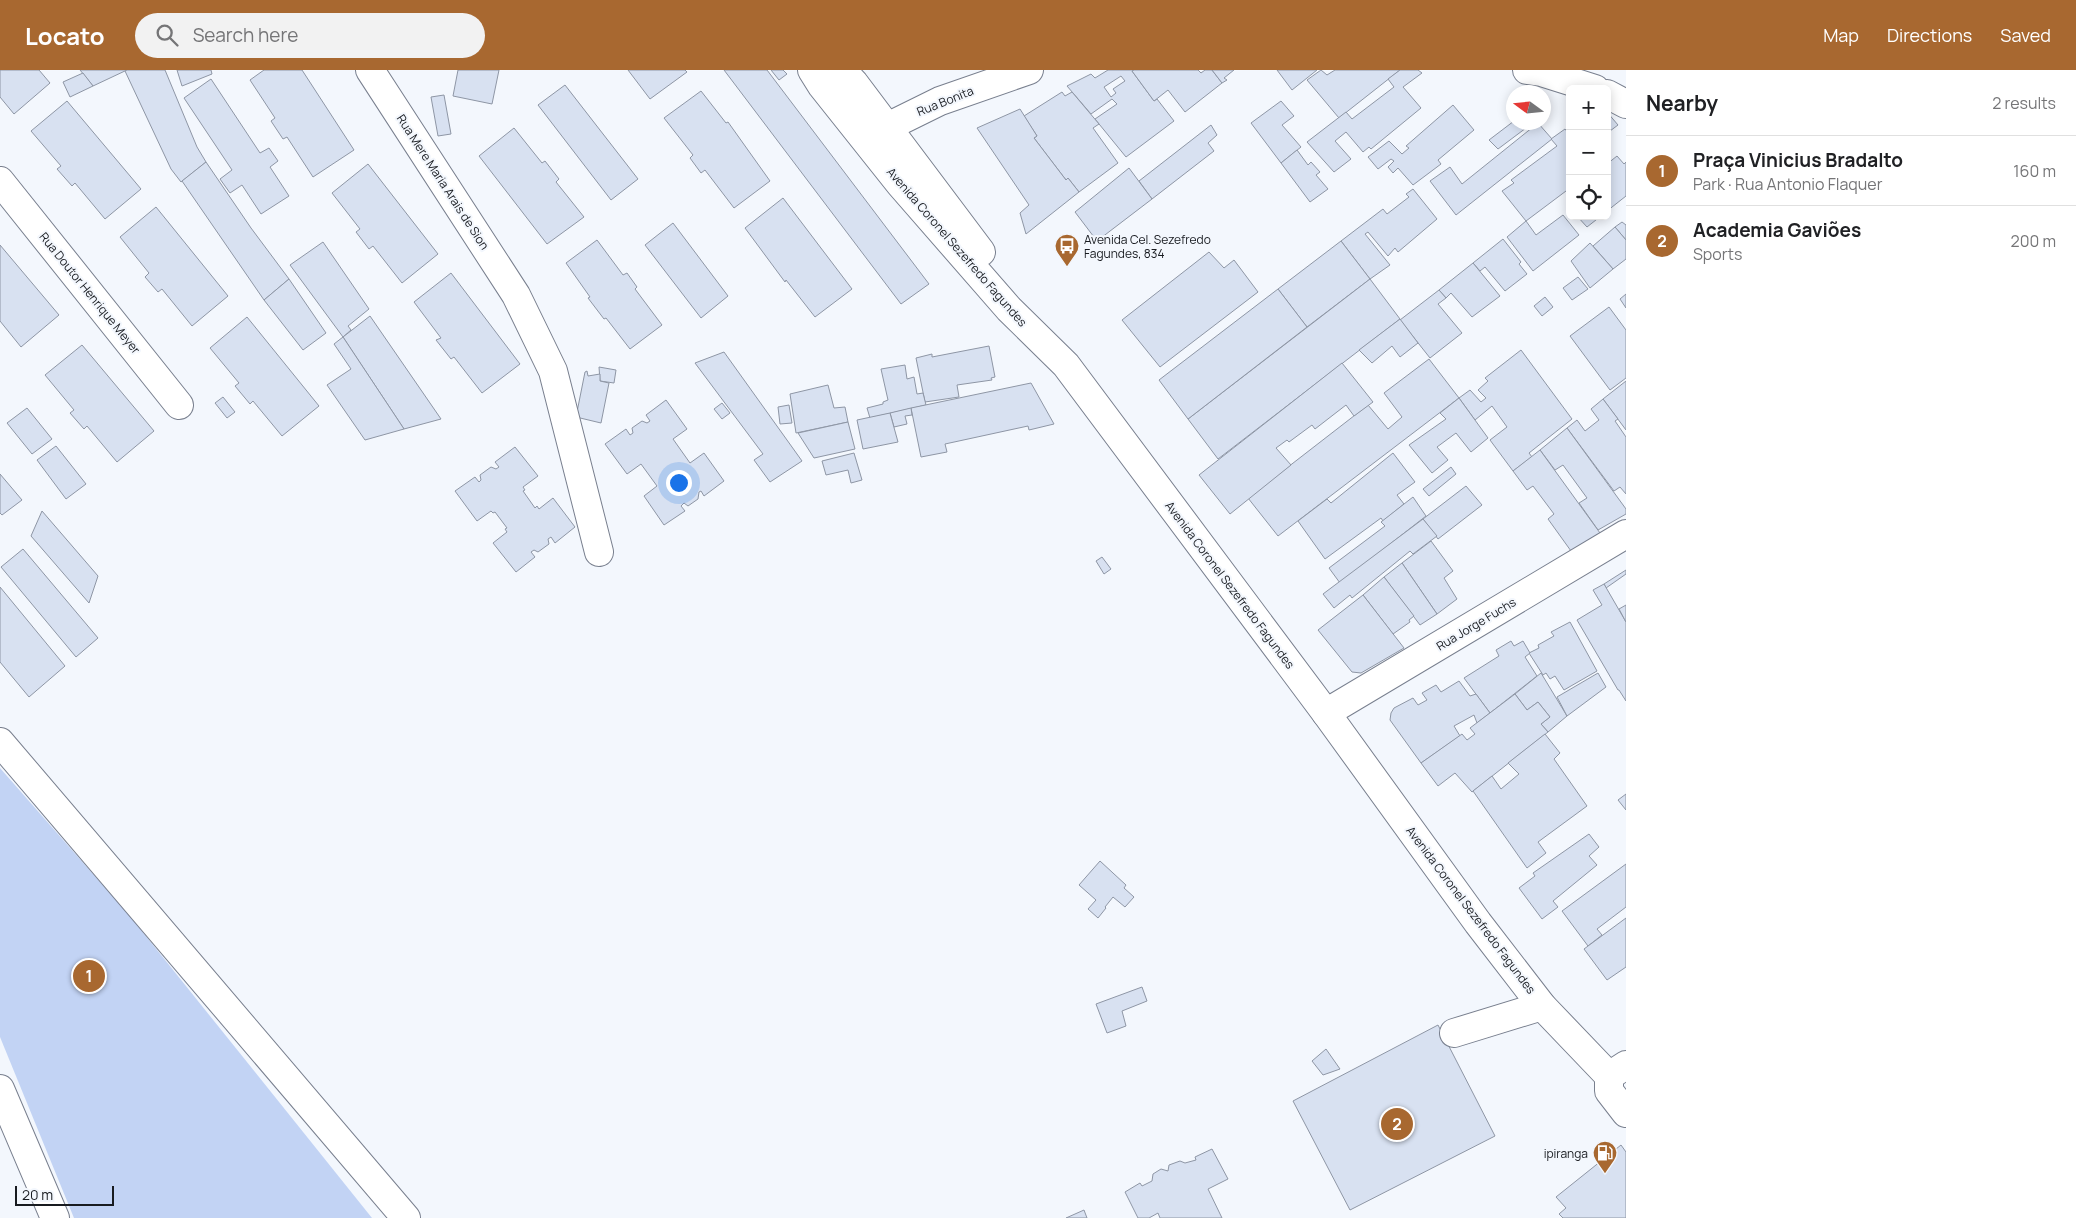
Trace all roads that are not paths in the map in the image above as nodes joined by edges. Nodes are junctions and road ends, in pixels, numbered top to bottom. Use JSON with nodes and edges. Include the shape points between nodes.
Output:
{"nodes":[{"id":1,"x":370,"y":70,"type":"edge"},
{"id":2,"x":812,"y":70,"type":"edge"},
{"id":3,"x":842,"y":70,"type":"edge"},
{"id":4,"x":1029,"y":70,"type":"edge"},
{"id":5,"x":1527,"y":70,"type":"edge"},
{"id":6,"x":1582,"y":85,"type":"edge"},
{"id":7,"x":1611,"y":96,"type":"edge"},
{"id":8,"x":1626,"y":104,"type":"edge"},
{"id":9,"x":875,"y":133,"type":"junction"},
{"id":10,"x":0,"y":181,"type":"edge"},
{"id":11,"x":179,"y":405,"type":"dead end"},
{"id":12,"x":1626,"y":534,"type":"edge"},
{"id":13,"x":599,"y":552,"type":"dead end"},
{"id":14,"x":1326,"y":713,"type":"junction"},
{"id":15,"x":0,"y":742,"type":"edge"},
{"id":16,"x":1542,"y":1006,"type":"junction"},
{"id":17,"x":1454,"y":1033,"type":"dead end"},
{"id":18,"x":1620,"y":1074,"type":"edge"},
{"id":19,"x":0,"y":1089,"type":"edge"},
{"id":20,"x":1626,"y":1112,"type":"edge"},
{"id":21,"x":55,"y":1218,"type":"edge"},
{"id":22,"x":406,"y":1218,"type":"edge"}],
"edges":[{"from":1,"to":13,"type":"street","name":"Rua Mere Maria Arais de Sion","via":[[516,295],[552,371]]},
{"from":2,"to":9,"type":"street","via":[[822,86]]},
{"from":3,"to":9,"type":"street","via":[[854,83]]},
{"from":4,"to":9,"type":"street","name":"Rua Bonita","via":[[940,101]]},
{"from":5,"to":6,"type":"street"},
{"from":7,"to":8,"type":"street"},
{"from":9,"to":14,"type":"street","name":"Avenida Coronel Sezefredo Fagundes","via":[[1066,365]]},
{"from":10,"to":11,"type":"street","name":"Rua Doutor Henrique Meyer"},
{"from":12,"to":14,"type":"street","name":"Rua Jorge Fuchs"},
{"from":14,"to":16,"type":"street","name":"Avenida Coronel Sezefredo Fagundes"},
{"from":15,"to":22,"type":"street"},
{"from":16,"to":17,"type":"street"},
{"from":16,"to":18,"type":"street","name":"Avenida Coronel Sezefredo Fagundes"},
{"from":18,"to":20,"type":"street","name":"Avenida Coronel Sezefredo Fagundes","via":[[1609,1091]]},
{"from":19,"to":21,"type":"street"}]}
